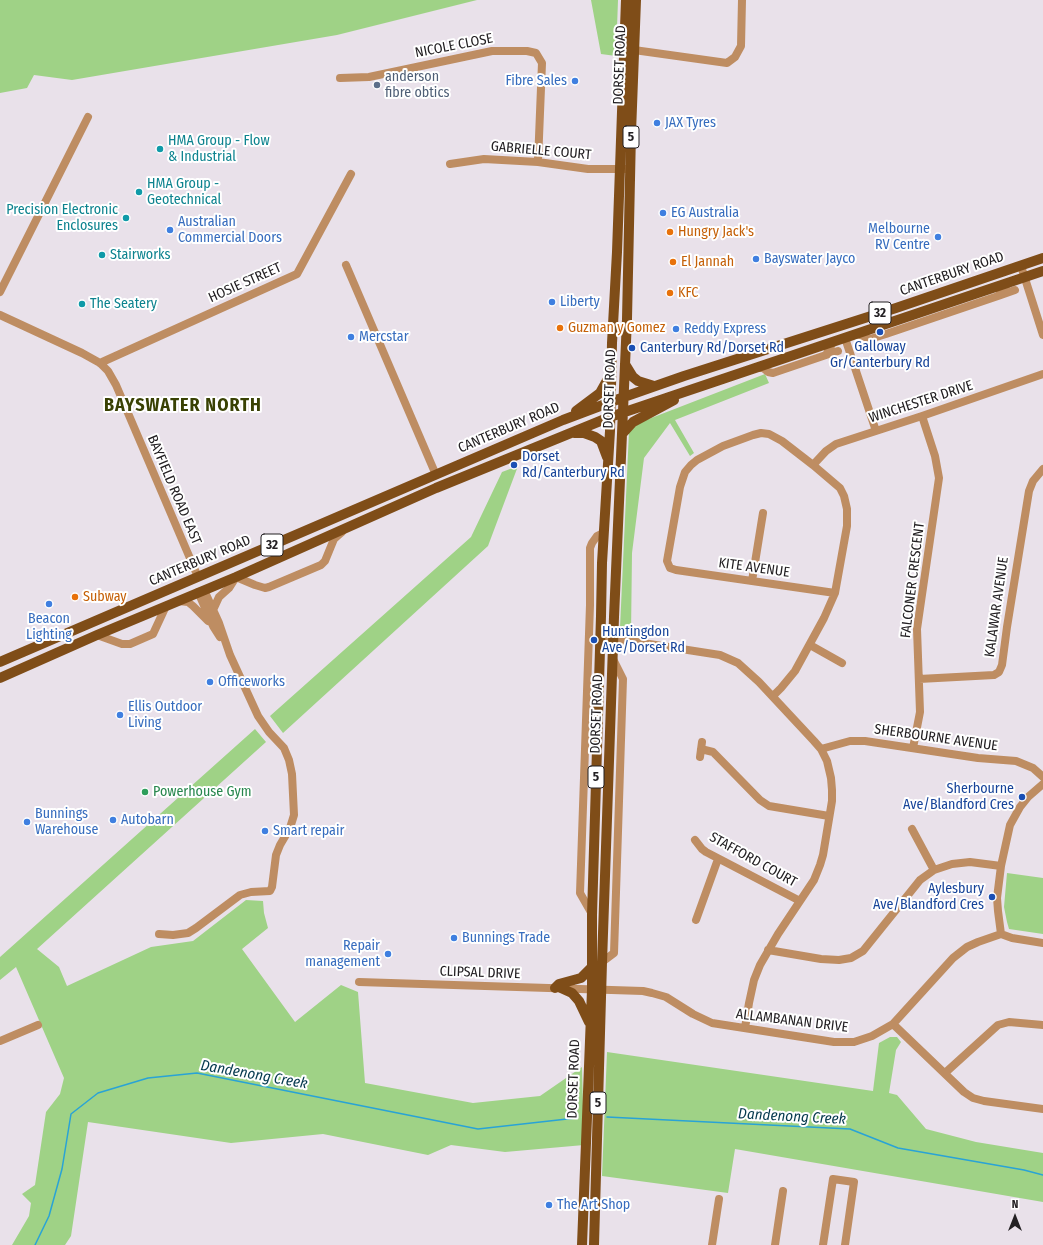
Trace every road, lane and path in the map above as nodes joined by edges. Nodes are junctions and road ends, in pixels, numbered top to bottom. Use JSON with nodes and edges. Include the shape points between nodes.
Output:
{"nodes":[{"id":1,"x":626,"y":0,"type":"edge"},
{"id":2,"x":636,"y":0,"type":"edge"},
{"id":3,"x":742,"y":0,"type":"edge"},
{"id":4,"x":624,"y":50,"type":"junction"},
{"id":5,"x":634,"y":50,"type":"junction"},
{"id":6,"x":340,"y":78,"type":"dead end"},
{"id":7,"x":88,"y":117,"type":"dead end"},
{"id":8,"x":538,"y":162,"type":"junction"},
{"id":9,"x":450,"y":164,"type":"dead end"},
{"id":10,"x":620,"y":169,"type":"junction"},
{"id":11,"x":631,"y":169,"type":"junction"},
{"id":12,"x":351,"y":174,"type":"dead end"},
{"id":13,"x":1043,"y":258,"type":"edge"},
{"id":14,"x":346,"y":265,"type":"dead end"},
{"id":15,"x":1019,"y":266,"type":"junction"},
{"id":16,"x":1040,"y":273,"type":"edge"},
{"id":17,"x":1023,"y":277,"type":"junction"},
{"id":18,"x":1011,"y":286,"type":"junction"},
{"id":19,"x":0,"y":292,"type":"edge"},
{"id":20,"x":0,"y":315,"type":"edge"},
{"id":21,"x":841,"y":325,"type":"junction"},
{"id":22,"x":858,"y":334,"type":"junction"},
{"id":23,"x":1043,"y":335,"type":"edge"},
{"id":24,"x":845,"y":338,"type":"junction"},
{"id":25,"x":836,"y":347,"type":"junction"},
{"id":26,"x":100,"y":363,"type":"junction"},
{"id":27,"x":625,"y":364,"type":"junction"},
{"id":28,"x":758,"y":368,"type":"junction"},
{"id":29,"x":611,"y":373,"type":"junction"},
{"id":30,"x":1043,"y":374,"type":"edge"},
{"id":31,"x":654,"y":386,"type":"junction"},
{"id":32,"x":702,"y":386,"type":"junction"},
{"id":33,"x":624,"y":397,"type":"junction"},
{"id":34,"x":610,"y":402,"type":"junction"},
{"id":35,"x":623,"y":412,"type":"junction"},
{"id":36,"x":922,"y":416,"type":"junction"},
{"id":37,"x":610,"y":417,"type":"junction"},
{"id":38,"x":563,"y":420,"type":"junction"},
{"id":39,"x":876,"y":431,"type":"junction"},
{"id":40,"x":571,"y":433,"type":"junction"},
{"id":41,"x":623,"y":434,"type":"junction"},
{"id":42,"x":608,"y":461,"type":"junction"},
{"id":43,"x":813,"y":465,"type":"junction"},
{"id":44,"x":1043,"y":469,"type":"edge"},
{"id":45,"x":436,"y":475,"type":"junction"},
{"id":46,"x":359,"y":508,"type":"junction"},
{"id":47,"x":763,"y":513,"type":"dead end"},
{"id":48,"x":364,"y":520,"type":"junction"},
{"id":49,"x":348,"y":527,"type":"junction"},
{"id":50,"x":603,"y":533,"type":"junction"},
{"id":51,"x":198,"y":577,"type":"junction"},
{"id":52,"x":236,"y":577,"type":"junction"},
{"id":53,"x":752,"y":581,"type":"junction"},
{"id":54,"x":201,"y":591,"type":"junction"},
{"id":55,"x":835,"y":593,"type":"junction"},
{"id":56,"x":179,"y":601,"type":"junction"},
{"id":57,"x":166,"y":606,"type":"junction"},
{"id":58,"x":213,"y":610,"type":"junction"},
{"id":59,"x":213,"y":626,"type":"junction"},
{"id":60,"x":97,"y":634,"type":"junction"},
{"id":61,"x":600,"y":639,"type":"junction"},
{"id":62,"x":613,"y":639,"type":"junction"},
{"id":63,"x":225,"y":644,"type":"junction"},
{"id":64,"x":810,"y":645,"type":"junction"},
{"id":65,"x":0,"y":662,"type":"edge"},
{"id":66,"x":842,"y":663,"type":"dead end"},
{"id":67,"x":1,"y":675,"type":"edge"},
{"id":68,"x":919,"y":678,"type":"junction"},
{"id":69,"x":773,"y":696,"type":"junction"},
{"id":70,"x":598,"y":734,"type":"junction"},
{"id":71,"x":585,"y":747,"type":"junction"},
{"id":72,"x":913,"y":748,"type":"junction"},
{"id":73,"x":701,"y":749,"type":"dead end"},
{"id":74,"x":821,"y":750,"type":"junction"},
{"id":75,"x":1043,"y":777,"type":"edge"},
{"id":76,"x":1043,"y":784,"type":"edge"},
{"id":77,"x":829,"y":816,"type":"junction"},
{"id":78,"x":912,"y":829,"type":"dead end"},
{"id":79,"x":696,"y":840,"type":"dead end"},
{"id":80,"x":718,"y":859,"type":"junction"},
{"id":81,"x":1001,"y":866,"type":"junction"},
{"id":82,"x":934,"y":870,"type":"junction"},
{"id":83,"x":800,"y":901,"type":"junction"},
{"id":84,"x":592,"y":915,"type":"junction"},
{"id":85,"x":696,"y":920,"type":"dead end"},
{"id":86,"x":159,"y":934,"type":"dead end"},
{"id":87,"x":1001,"y":934,"type":"junction"},
{"id":88,"x":1043,"y":943,"type":"edge"},
{"id":89,"x":768,"y":950,"type":"junction"},
{"id":90,"x":591,"y":968,"type":"junction"},
{"id":91,"x":358,"y":982,"type":"dead end"},
{"id":92,"x":558,"y":988,"type":"junction"},
{"id":93,"x":597,"y":990,"type":"junction"},
{"id":94,"x":590,"y":1024,"type":"junction"},
{"id":95,"x":893,"y":1024,"type":"junction"},
{"id":96,"x":38,"y":1025,"type":"dead end"},
{"id":97,"x":1043,"y":1025,"type":"edge"},
{"id":98,"x":745,"y":1028,"type":"junction"},
{"id":99,"x":0,"y":1041,"type":"edge"},
{"id":100,"x":945,"y":1073,"type":"junction"},
{"id":101,"x":1043,"y":1109,"type":"edge"},
{"id":102,"x":783,"y":1191,"type":"dead end"},
{"id":103,"x":719,"y":1199,"type":"dead end"},
{"id":104,"x":582,"y":1245,"type":"edge"},
{"id":105,"x":594,"y":1245,"type":"edge"},
{"id":106,"x":712,"y":1245,"type":"edge"},
{"id":107,"x":775,"y":1245,"type":"edge"},
{"id":108,"x":823,"y":1245,"type":"edge"},
{"id":109,"x":845,"y":1245,"type":"edge"}],
"edges":[{"from":1,"to":4,"type":"main road","name":"DORSET ROAD","number":"5"},
{"from":2,"to":5,"type":"main road","name":"DORSET ROAD","number":"5"},
{"from":3,"to":5,"type":"street","via":[[741,46],[735,57],[727,63]]},
{"from":4,"to":5,"type":"main road"},
{"from":4,"to":10,"type":"main road","name":"DORSET ROAD","number":"5"},
{"from":5,"to":11,"type":"main road","name":"DORSET ROAD","number":"5"},
{"from":6,"to":8,"type":"street","name":"NICOLE CLOSE","via":[[369,77],[492,50],[527,50],[536,53],[542,63]]},
{"from":7,"to":19,"type":"street"},
{"from":8,"to":9,"type":"street","name":"GABRIELLE COURT","via":[[484,159]]},
{"from":8,"to":10,"type":"street","name":"GABRIELLE COURT","via":[[588,169]]},
{"from":10,"to":11,"type":"street","name":"GABRIELLE COURT"},
{"from":10,"to":29,"type":"main road","name":"DORSET ROAD","number":"5"},
{"from":11,"to":27,"type":"main road","name":"DORSET ROAD","number":"5"},
{"from":12,"to":26,"type":"street","name":"HOSIE STREET","via":[[298,274]]},
{"from":13,"to":15,"type":"main road","name":"CANTERBURY ROAD","number":"32"},
{"from":14,"to":45,"type":"street"},
{"from":15,"to":17,"type":"street"},
{"from":15,"to":21,"type":"main road","name":"CANTERBURY ROAD","number":"32"},
{"from":16,"to":17,"type":"main road","name":"CANTERBURY ROAD","number":"32"},
{"from":17,"to":18,"type":"main road","name":"CANTERBURY ROAD","number":"32"},
{"from":17,"to":23,"type":"street"},
{"from":18,"to":22,"type":"main road","name":"CANTERBURY ROAD","number":"32"},
{"from":18,"to":22,"type":"street","name":"CANTERBURY ROAD","via":[[998,296],[872,339]]},
{"from":20,"to":26,"type":"street","name":"BAYFIELD ROAD EAST"},
{"from":21,"to":24,"type":"main road"},
{"from":21,"to":31,"type":"main road","name":"CANTERBURY ROAD","number":"32"},
{"from":22,"to":24,"type":"main road","name":"CANTERBURY ROAD","number":"32"},
{"from":24,"to":25,"type":"main road","name":"CANTERBURY ROAD","number":"32"},
{"from":24,"to":39,"type":"street"},
{"from":25,"to":28,"type":"main road","name":"CANTERBURY ROAD","number":"32"},
{"from":25,"to":28,"type":"street","name":"CANTERBURY ROAD","via":[[826,355],[773,373]]},
{"from":26,"to":51,"type":"street","name":"BAYFIELD ROAD EAST","via":[[108,370],[116,385]]},
{"from":27,"to":31,"type":"main road","via":[[638,381]]},
{"from":27,"to":33,"type":"main road","name":"DORSET ROAD","number":"5"},
{"from":28,"to":32,"type":"main road","name":"CANTERBURY ROAD","number":"32"},
{"from":29,"to":34,"type":"main road","name":"DORSET ROAD","number":"5"},
{"from":29,"to":38,"type":"main road","via":[[600,393]]},
{"from":30,"to":36,"type":"street","name":"WINCHESTER DRIVE"},
{"from":31,"to":33,"type":"main road","name":"CANTERBURY ROAD","number":"32"},
{"from":32,"to":35,"type":"main road","name":"CANTERBURY ROAD","number":"32"},
{"from":32,"to":41,"type":"main road","via":[[633,422]]},
{"from":33,"to":34,"type":"main road","name":"CANTERBURY ROAD","number":"32"},
{"from":33,"to":35,"type":"main road","name":"DORSET ROAD","number":"5"},
{"from":34,"to":37,"type":"main road","name":"DORSET ROAD","number":"5"},
{"from":34,"to":38,"type":"main road","name":"CANTERBURY ROAD","number":"32"},
{"from":35,"to":37,"type":"main road","name":"CANTERBURY ROAD","number":"32"},
{"from":35,"to":41,"type":"main road","name":"DORSET ROAD","number":"5"},
{"from":36,"to":39,"type":"street","name":"WINCHESTER DRIVE"},
{"from":36,"to":68,"type":"street","name":"FALCONER CRESCENT","via":[[939,478],[917,629]]},
{"from":37,"to":40,"type":"main road","name":"CANTERBURY ROAD","number":"32"},
{"from":37,"to":42,"type":"main road","name":"DORSET ROAD","number":"5"},
{"from":38,"to":45,"type":"main road","name":"CANTERBURY ROAD","number":"32"},
{"from":39,"to":43,"type":"street","name":"WINCHESTER DRIVE","via":[[836,444]]},
{"from":40,"to":42,"type":"main road","via":[[584,433],[601,441]]},
{"from":40,"to":48,"type":"main road","name":"CANTERBURY ROAD","number":"32"},
{"from":41,"to":62,"type":"main road","name":"DORSET ROAD","number":"5"},
{"from":42,"to":50,"type":"main road","name":"DORSET ROAD","number":"5"},
{"from":43,"to":53,"type":"street","name":"KITE AVENUE","via":[[782,441],[761,433],[723,446],[697,460],[686,472],[680,487],[667,561],[670,568]]},
{"from":43,"to":55,"type":"street","via":[[840,488],[846,503],[848,518]]},
{"from":44,"to":68,"type":"street","name":"KALAWAR AVENUE","via":[[1029,491],[999,672],[994,675]]},
{"from":45,"to":46,"type":"main road","name":"CANTERBURY ROAD","number":"32"},
{"from":46,"to":48,"type":"main road"},
{"from":46,"to":51,"type":"main road","name":"CANTERBURY ROAD","number":"32"},
{"from":47,"to":53,"type":"street"},
{"from":48,"to":49,"type":"main road","name":"CANTERBURY ROAD","number":"32"},
{"from":49,"to":52,"type":"main road","name":"CANTERBURY ROAD","number":"32"},
{"from":49,"to":52,"type":"street","via":[[334,539],[325,561],[316,567],[265,588]]},
{"from":50,"to":61,"type":"main road","name":"DORSET ROAD","number":"5"},
{"from":50,"to":71,"type":"street","name":"DORSET ROAD","via":[[597,536],[590,548]]},
{"from":51,"to":54,"type":"main road"},
{"from":51,"to":65,"type":"main road","name":"CANTERBURY ROAD","number":"32"},
{"from":52,"to":54,"type":"main road","name":"CANTERBURY ROAD","number":"32"},
{"from":52,"to":58,"type":"street","via":[[219,597]]},
{"from":53,"to":55,"type":"street","name":"KITE AVENUE"},
{"from":54,"to":56,"type":"main road","name":"CANTERBURY ROAD","number":"32"},
{"from":54,"to":58,"type":"street"},
{"from":54,"to":59,"type":"street"},
{"from":55,"to":64,"type":"street"},
{"from":56,"to":57,"type":"main road","name":"CANTERBURY ROAD","number":"32"},
{"from":56,"to":59,"type":"street","via":[[188,602]]},
{"from":57,"to":60,"type":"main road","name":"CANTERBURY ROAD","number":"32"},
{"from":57,"to":60,"type":"street","via":[[153,634],[130,644],[122,644]]},
{"from":58,"to":63,"type":"street"},
{"from":59,"to":63,"type":"street"},
{"from":60,"to":67,"type":"main road","name":"CANTERBURY ROAD","number":"32"},
{"from":61,"to":62,"type":"street"},
{"from":61,"to":70,"type":"main road","name":"DORSET ROAD","number":"5"},
{"from":62,"to":69,"type":"street","via":[[720,655],[738,663]]},
{"from":62,"to":93,"type":"main road","name":"DORSET ROAD","number":"5","via":[[602,962]]},
{"from":63,"to":86,"type":"street","via":[[258,716],[284,748],[290,760],[294,819],[276,856],[270,891],[240,895],[188,933]]},
{"from":64,"to":66,"type":"street"},
{"from":64,"to":69,"type":"street","via":[[791,677]]},
{"from":68,"to":72,"type":"street","name":"FALCONER CRESCENT","via":[[920,712]]},
{"from":69,"to":74,"type":"street"},
{"from":70,"to":71,"type":"street","name":"DORSET ROAD"},
{"from":70,"to":84,"type":"main road","name":"DORSET ROAD","number":"5"},
{"from":71,"to":84,"type":"street","name":"DORSET ROAD","via":[[580,894]]},
{"from":72,"to":74,"type":"street","name":"SHERBOURNE AVENUE","via":[[850,741]]},
{"from":72,"to":75,"type":"street","name":"SHERBOURNE AVENUE","via":[[1016,761],[1033,768]]},
{"from":73,"to":77,"type":"street","via":[[713,752],[769,806]]},
{"from":74,"to":77,"type":"street","via":[[831,778]]},
{"from":76,"to":81,"type":"street","via":[[1028,797],[1014,817]]},
{"from":77,"to":83,"type":"street","via":[[820,865],[814,880]]},
{"from":78,"to":82,"type":"street"},
{"from":79,"to":80,"type":"street","name":"STAFFORD COURT","via":[[702,849]]},
{"from":80,"to":83,"type":"street","name":"STAFFORD COURT"},
{"from":80,"to":85,"type":"street"},
{"from":81,"to":82,"type":"street","via":[[970,862]]},
{"from":81,"to":87,"type":"street","via":[[997,898]]},
{"from":82,"to":89,"type":"street","via":[[920,880],[863,950],[851,958],[821,959]]},
{"from":83,"to":89,"type":"street"},
{"from":84,"to":90,"type":"main road","name":"DORSET ROAD","number":"5"},
{"from":87,"to":88,"type":"street"},
{"from":87,"to":95,"type":"street","name":"ALLAMBANAN DRIVE","via":[[978,942],[959,953]]},
{"from":89,"to":98,"type":"street","via":[[754,980]]},
{"from":90,"to":92,"type":"main road","via":[[581,978],[559,984]]},
{"from":90,"to":93,"type":"main road","name":"DORSET ROAD","number":"5"},
{"from":91,"to":92,"type":"street","name":"CLIPSAL DRIVE"},
{"from":92,"to":93,"type":"street","name":"CLIPSAL DRIVE"},
{"from":92,"to":94,"type":"main road","via":[[572,993],[579,1001]]},
{"from":93,"to":94,"type":"main road","name":"DORSET ROAD","number":"5"},
{"from":93,"to":98,"type":"street","name":"ALLAMBANAN DRIVE","via":[[652,993],[672,1000],[701,1019]]},
{"from":93,"to":105,"type":"main road","name":"DORSET ROAD","number":"5"},
{"from":94,"to":104,"type":"main road","name":"DORSET ROAD","number":"5"},
{"from":95,"to":98,"type":"street","name":"ALLAMBANAN DRIVE","via":[[882,1032],[854,1042],[834,1042]]},
{"from":95,"to":100,"type":"street"},
{"from":96,"to":99,"type":"street"},
{"from":97,"to":100,"type":"street","via":[[1009,1022],[998,1024]]},
{"from":100,"to":101,"type":"street","via":[[973,1098]]},
{"from":102,"to":107,"type":"street"},
{"from":103,"to":106,"type":"street"},
{"from":108,"to":109,"type":"street","via":[[833,1179],[854,1182]]}]}
